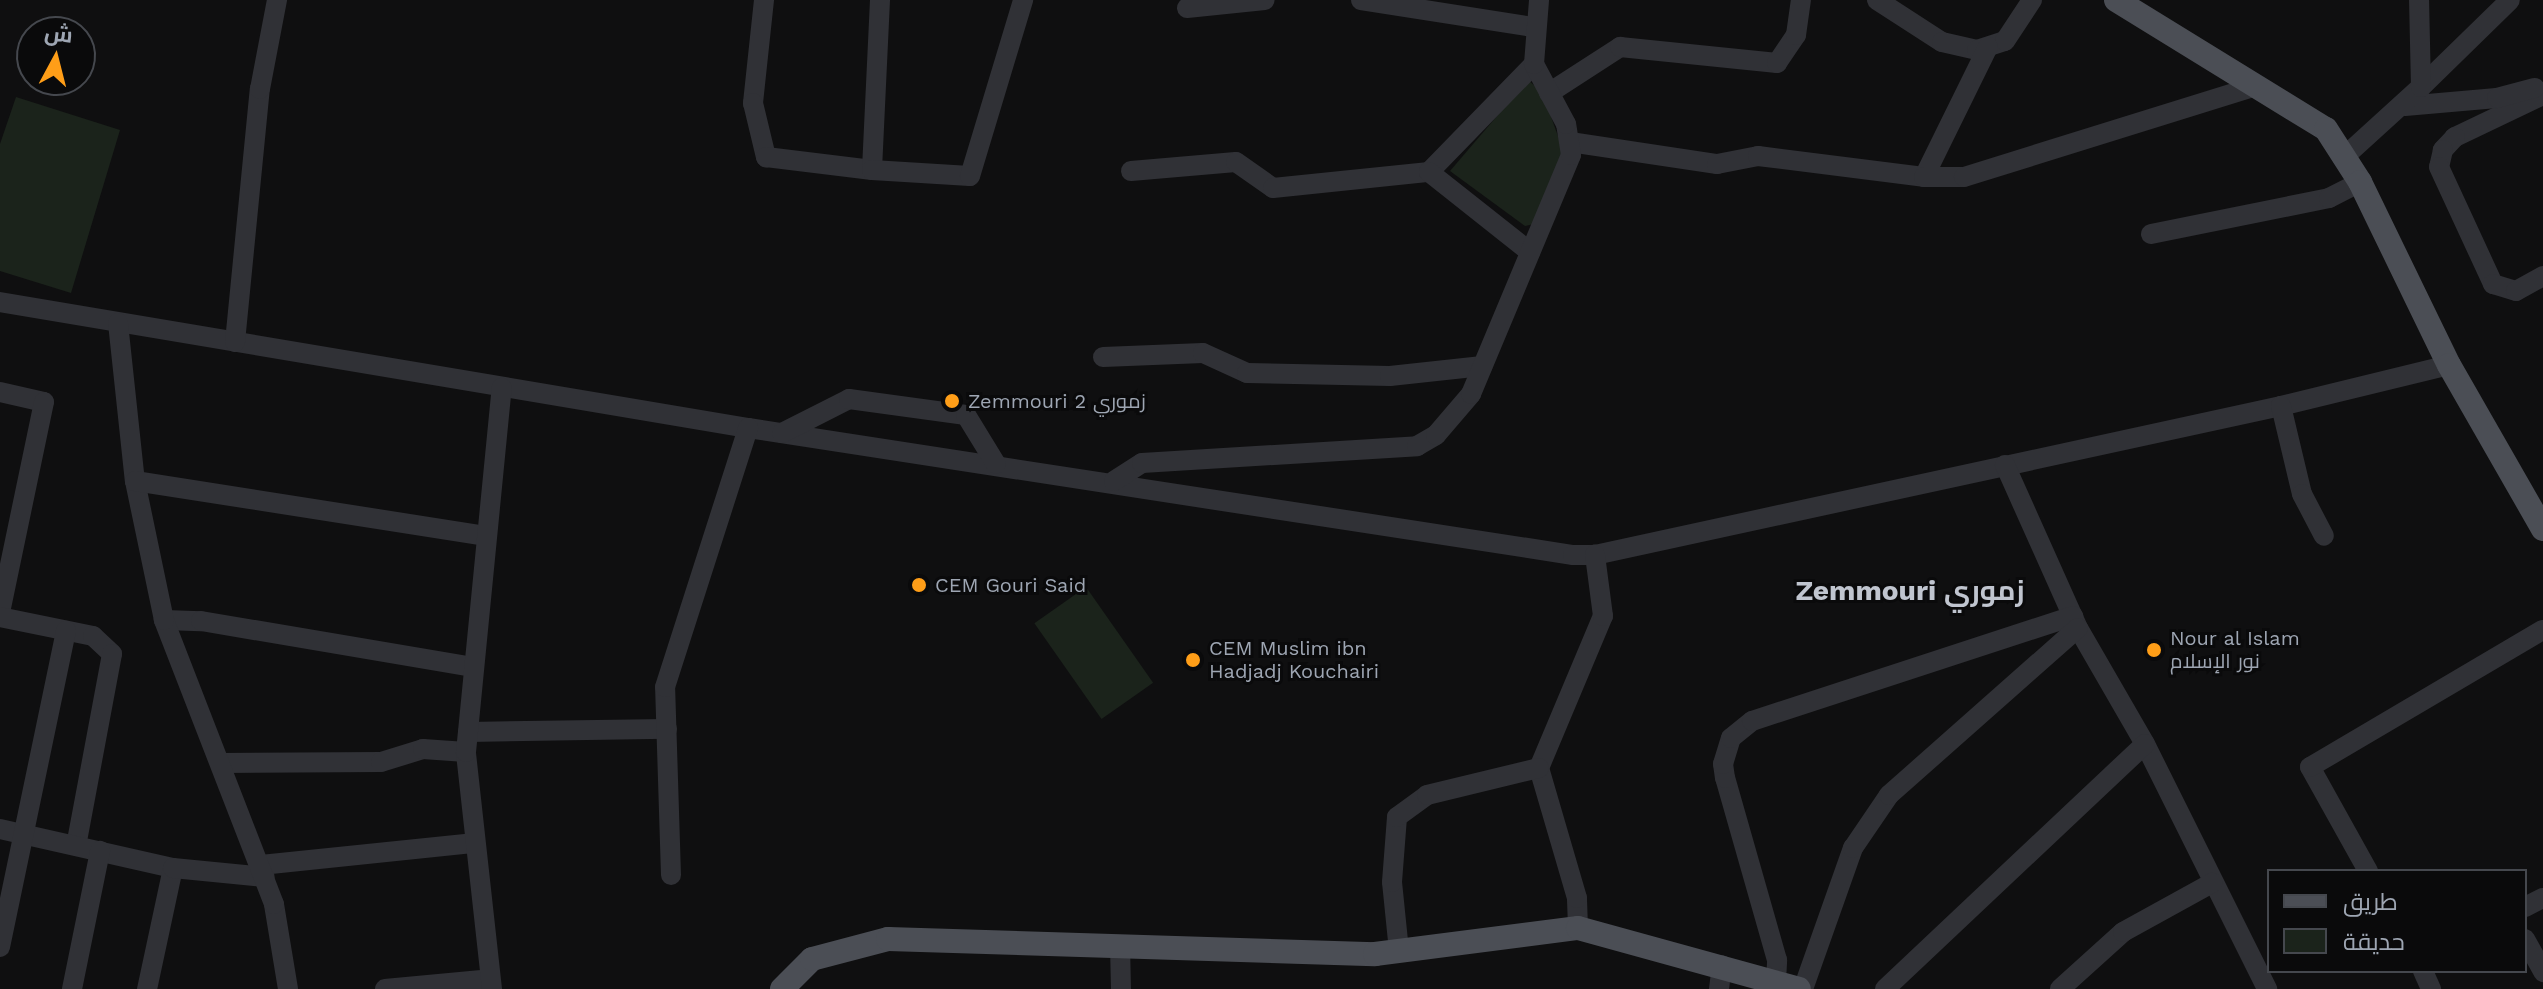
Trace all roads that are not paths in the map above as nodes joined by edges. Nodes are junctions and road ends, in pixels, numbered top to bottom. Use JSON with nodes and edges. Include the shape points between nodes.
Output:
{"nodes":[{"id":1,"x":277,"y":0,"type":"edge"},
{"id":2,"x":764,"y":0,"type":"edge"},
{"id":3,"x":880,"y":0,"type":"edge"},
{"id":4,"x":1023,"y":0,"type":"edge"},
{"id":5,"x":1265,"y":0,"type":"edge"},
{"id":6,"x":1361,"y":0,"type":"edge"},
{"id":7,"x":1539,"y":0,"type":"edge"},
{"id":8,"x":1801,"y":0,"type":"edge"},
{"id":9,"x":1877,"y":0,"type":"edge"},
{"id":10,"x":2032,"y":0,"type":"edge"},
{"id":11,"x":2419,"y":0,"type":"edge"},
{"id":12,"x":2510,"y":0,"type":"edge"},
{"id":13,"x":2121,"y":1,"type":"edge"},
{"id":14,"x":1187,"y":8,"type":"dead end"},
{"id":15,"x":1534,"y":27,"type":"junction"},
{"id":16,"x":1988,"y":47,"type":"junction"},
{"id":17,"x":1534,"y":64,"type":"junction"},
{"id":18,"x":2257,"y":86,"type":"junction"},
{"id":19,"x":2543,"y":86,"type":"edge"},
{"id":20,"x":2421,"y":87,"type":"junction"},
{"id":21,"x":1549,"y":93,"type":"junction"},
{"id":22,"x":2543,"y":95,"type":"edge"},
{"id":23,"x":2405,"y":106,"type":"junction"},
{"id":24,"x":1570,"y":142,"type":"junction"},
{"id":25,"x":2344,"y":157,"type":"junction"},
{"id":26,"x":872,"y":170,"type":"junction"},
{"id":27,"x":1131,"y":171,"type":"dead end"},
{"id":28,"x":1429,"y":172,"type":"junction"},
{"id":29,"x":1924,"y":177,"type":"junction"},
{"id":30,"x":2360,"y":182,"type":"junction"},
{"id":31,"x":2151,"y":234,"type":"dead end"},
{"id":32,"x":1530,"y":252,"type":"junction"},
{"id":33,"x":2543,"y":276,"type":"edge"},
{"id":34,"x":0,"y":302,"type":"edge"},
{"id":35,"x":118,"y":323,"type":"junction"},
{"id":36,"x":235,"y":342,"type":"junction"},
{"id":37,"x":1103,"y":357,"type":"dead end"},
{"id":38,"x":2449,"y":365,"type":"junction"},
{"id":39,"x":1482,"y":366,"type":"junction"},
{"id":40,"x":502,"y":388,"type":"junction"},
{"id":41,"x":0,"y":392,"type":"edge"},
{"id":42,"x":2281,"y":406,"type":"junction"},
{"id":43,"x":748,"y":428,"type":"junction"},
{"id":44,"x":782,"y":433,"type":"junction"},
{"id":45,"x":996,"y":464,"type":"junction"},
{"id":46,"x":2005,"y":465,"type":"junction"},
{"id":47,"x":135,"y":481,"type":"junction"},
{"id":48,"x":1114,"y":481,"type":"junction"},
{"id":49,"x":2543,"y":529,"type":"edge"},
{"id":50,"x":487,"y":536,"type":"junction"},
{"id":51,"x":2324,"y":536,"type":"dead end"},
{"id":52,"x":1595,"y":555,"type":"junction"},
{"id":53,"x":0,"y":615,"type":"edge"},
{"id":54,"x":164,"y":620,"type":"junction"},
{"id":55,"x":2075,"y":622,"type":"junction"},
{"id":56,"x":2543,"y":630,"type":"edge"},
{"id":57,"x":66,"y":631,"type":"junction"},
{"id":58,"x":472,"y":667,"type":"junction"},
{"id":59,"x":667,"y":729,"type":"junction"},
{"id":60,"x":467,"y":742,"type":"junction"},
{"id":61,"x":2145,"y":744,"type":"junction"},
{"id":62,"x":221,"y":763,"type":"junction"},
{"id":63,"x":1539,"y":768,"type":"junction"},
{"id":64,"x":0,"y":829,"type":"edge"},
{"id":65,"x":24,"y":834,"type":"junction"},
{"id":66,"x":475,"y":843,"type":"junction"},
{"id":67,"x":76,"y":846,"type":"junction"},
{"id":68,"x":100,"y":851,"type":"junction"},
{"id":69,"x":173,"y":868,"type":"junction"},
{"id":70,"x":2367,"y":869,"type":"edge"},
{"id":71,"x":263,"y":871,"type":"junction"},
{"id":72,"x":671,"y":875,"type":"dead end"},
{"id":73,"x":2212,"y":883,"type":"junction"},
{"id":74,"x":1578,"y":928,"type":"junction"},
{"id":75,"x":2527,"y":943,"type":"edge"},
{"id":76,"x":1120,"y":945,"type":"junction"},
{"id":77,"x":0,"y":947,"type":"edge"},
{"id":78,"x":1399,"y":951,"type":"junction"},
{"id":79,"x":2543,"y":972,"type":"edge"},
{"id":80,"x":1720,"y":977,"type":"edge"},
{"id":81,"x":491,"y":984,"type":"edge"},
{"id":82,"x":1793,"y":987,"type":"edge"},
{"id":83,"x":72,"y":989,"type":"edge"},
{"id":84,"x":147,"y":989,"type":"edge"},
{"id":85,"x":288,"y":989,"type":"edge"},
{"id":86,"x":385,"y":989,"type":"edge"},
{"id":87,"x":782,"y":989,"type":"edge"},
{"id":88,"x":1121,"y":989,"type":"edge"},
{"id":89,"x":1885,"y":989,"type":"edge"},
{"id":90,"x":2060,"y":989,"type":"edge"},
{"id":91,"x":2267,"y":989,"type":"edge"}],
"edges":[{"from":1,"to":36,"type":"street","via":[[260,89]]},
{"from":2,"to":26,"type":"street","via":[[753,103],[766,157]]},
{"from":3,"to":26,"type":"street"},
{"from":4,"to":26,"type":"street","via":[[970,176]]},
{"from":5,"to":14,"type":"street"},
{"from":6,"to":15,"type":"street"},
{"from":7,"to":15,"type":"street"},
{"from":8,"to":21,"type":"street","via":[[1796,35],[1777,63],[1620,47]]},
{"from":9,"to":16,"type":"street","via":[[1942,42],[1977,50]]},
{"from":10,"to":16,"type":"street","via":[[2005,41]]},
{"from":11,"to":20,"type":"street"},
{"from":12,"to":20,"type":"street"},
{"from":13,"to":18,"type":"main road"},
{"from":15,"to":17,"type":"street"},
{"from":16,"to":29,"type":"street"},
{"from":17,"to":21,"type":"street"},
{"from":17,"to":28,"type":"street"},
{"from":18,"to":25,"type":"main road","via":[[2326,129]]},
{"from":18,"to":29,"type":"street","via":[[1964,177]]},
{"from":19,"to":23,"type":"street","via":[[2497,98]]},
{"from":20,"to":23,"type":"street"},
{"from":21,"to":24,"type":"street"},
{"from":22,"to":33,"type":"street","via":[[2455,137],[2443,150],[2439,167],[2493,284],[2516,291]]},
{"from":23,"to":25,"type":"street"},
{"from":24,"to":29,"type":"street","via":[[1717,164],[1758,156]]},
{"from":24,"to":32,"type":"street","via":[[1563,183]]},
{"from":25,"to":30,"type":"main road"},
{"from":27,"to":28,"type":"street","via":[[1236,162],[1273,188]]},
{"from":28,"to":32,"type":"street"},
{"from":30,"to":31,"type":"street","via":[[2329,198]]},
{"from":30,"to":38,"type":"main road"},
{"from":32,"to":39,"type":"street"},
{"from":34,"to":35,"type":"street"},
{"from":35,"to":36,"type":"street"},
{"from":35,"to":47,"type":"street"},
{"from":36,"to":40,"type":"street"},
{"from":37,"to":39,"type":"street","via":[[1203,353],[1247,373],[1390,376]]},
{"from":38,"to":42,"type":"street"},
{"from":38,"to":49,"type":"main road"},
{"from":39,"to":48,"type":"street","via":[[1471,394],[1454,415],[1417,446],[1142,463]]},
{"from":40,"to":43,"type":"street"},
{"from":40,"to":50,"type":"street"},
{"from":41,"to":53,"type":"street","via":[[44,402]]},
{"from":42,"to":46,"type":"street"},
{"from":42,"to":51,"type":"street","via":[[2302,494]]},
{"from":43,"to":44,"type":"street"},
{"from":43,"to":59,"type":"street","via":[[665,687]]},
{"from":44,"to":45,"type":"street"},
{"from":44,"to":45,"type":"street","via":[[849,399],[966,415]]},
{"from":45,"to":48,"type":"street"},
{"from":46,"to":52,"type":"street"},
{"from":46,"to":55,"type":"street"},
{"from":47,"to":50,"type":"street"},
{"from":47,"to":54,"type":"street"},
{"from":48,"to":52,"type":"street"},
{"from":50,"to":58,"type":"street"},
{"from":52,"to":63,"type":"street","via":[[1603,616]]},
{"from":53,"to":57,"type":"street"},
{"from":54,"to":58,"type":"street","via":[[201,621]]},
{"from":54,"to":62,"type":"street"},
{"from":55,"to":61,"type":"street"},
{"from":55,"to":82,"type":"street","via":[[1889,795],[1853,848]]},
{"from":55,"to":82,"type":"street","via":[[1752,721],[1731,738],[1723,764],[1725,778],[1777,960]]},
{"from":56,"to":70,"type":"street","via":[[2310,767]]},
{"from":57,"to":65,"type":"street"},
{"from":57,"to":67,"type":"street","via":[[93,636],[112,654]]},
{"from":58,"to":60,"type":"street"},
{"from":59,"to":60,"type":"street"},
{"from":59,"to":72,"type":"street"},
{"from":60,"to":62,"type":"street","via":[[381,762]]},
{"from":60,"to":66,"type":"street"},
{"from":61,"to":73,"type":"street"},
{"from":61,"to":89,"type":"street"},
{"from":62,"to":71,"type":"street"},
{"from":63,"to":74,"type":"street","via":[[1577,898]]},
{"from":63,"to":78,"type":"street","via":[[1427,795],[1397,817],[1392,882]]},
{"from":64,"to":65,"type":"street"},
{"from":65,"to":67,"type":"street"},
{"from":65,"to":77,"type":"street"},
{"from":66,"to":71,"type":"street"},
{"from":66,"to":81,"type":"street"},
{"from":67,"to":68,"type":"street"},
{"from":68,"to":69,"type":"street"},
{"from":68,"to":83,"type":"street"},
{"from":69,"to":71,"type":"street"},
{"from":69,"to":84,"type":"street"},
{"from":71,"to":85,"type":"street"},
{"from":73,"to":90,"type":"street","via":[[2123,932]]},
{"from":73,"to":91,"type":"street"},
{"from":74,"to":78,"type":"main road"},
{"from":74,"to":80,"type":"main road"},
{"from":75,"to":79,"type":"street"},
{"from":76,"to":78,"type":"main road"},
{"from":76,"to":87,"type":"main road","via":[[888,939],[812,959]]},
{"from":76,"to":88,"type":"street"},
{"from":80,"to":82,"type":"main road"},
{"from":81,"to":86,"type":"street"}]}
